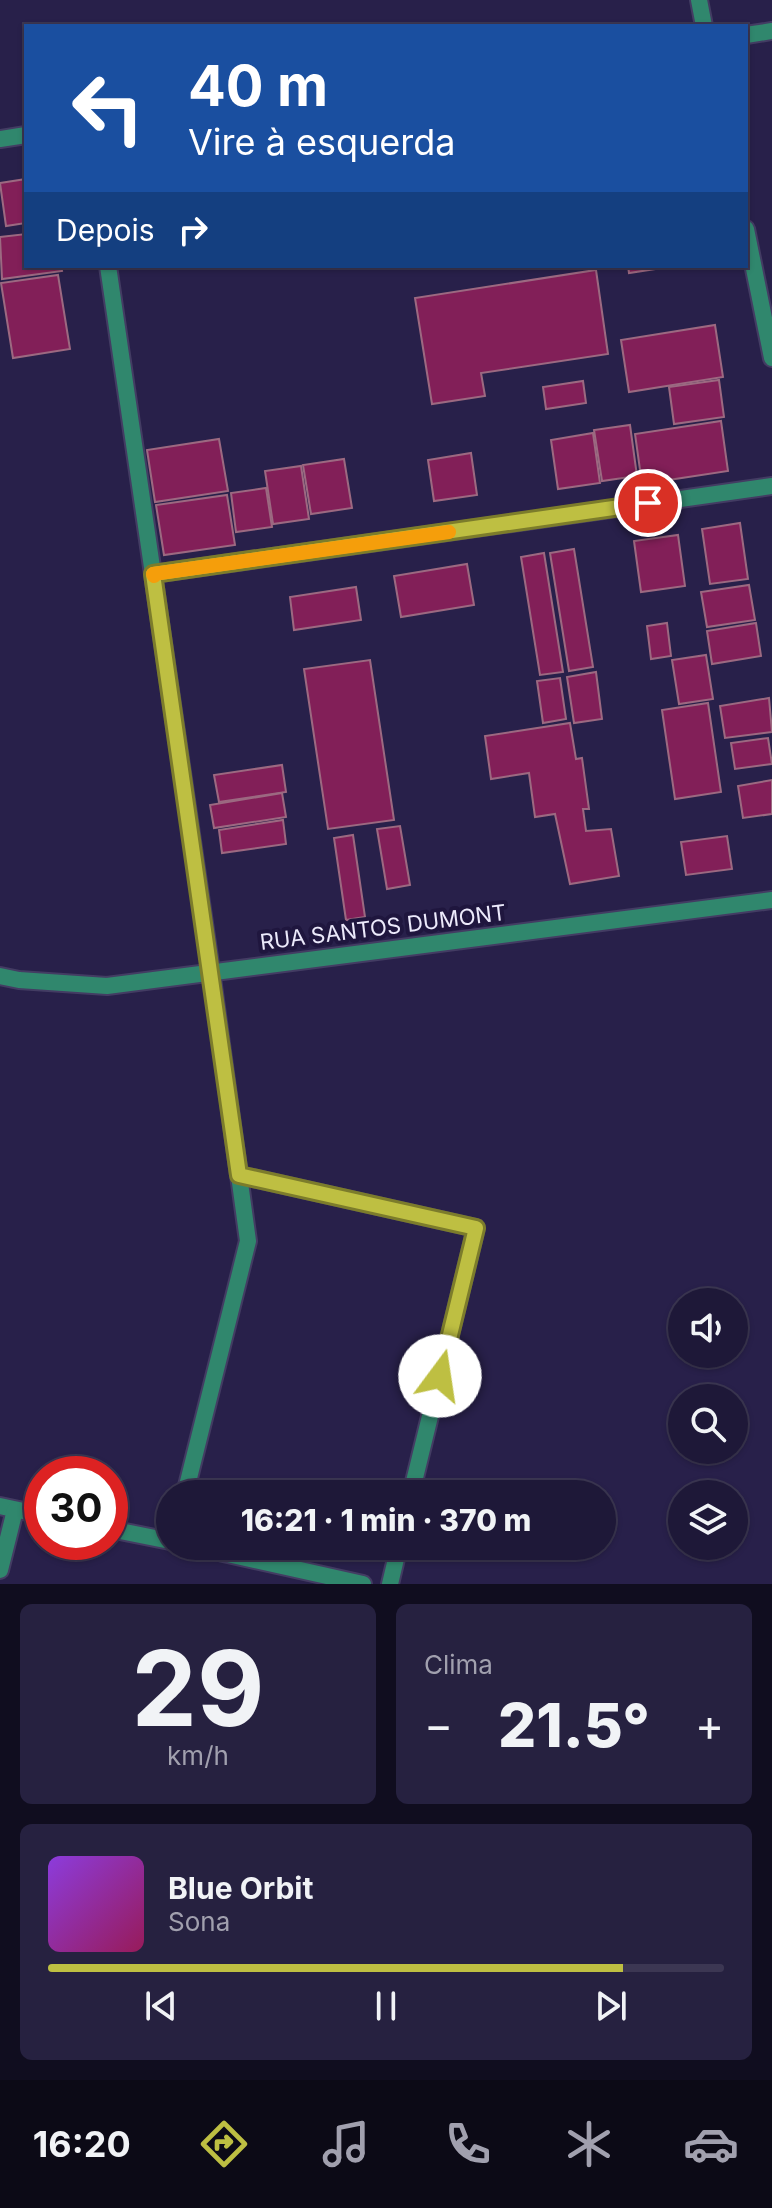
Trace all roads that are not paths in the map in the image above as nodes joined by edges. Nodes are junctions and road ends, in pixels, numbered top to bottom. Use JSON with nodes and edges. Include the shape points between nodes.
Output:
{"nodes":[{"id":1,"x":699,"y":0,"type":"edge"},
{"id":2,"x":704,"y":24,"type":"edge"},
{"id":3,"x":772,"y":31,"type":"edge"},
{"id":4,"x":748,"y":35,"type":"edge"},
{"id":5,"x":24,"y":135,"type":"edge"},
{"id":6,"x":0,"y":139,"type":"edge"},
{"id":7,"x":748,"y":239,"type":"edge"},
{"id":8,"x":108,"y":268,"type":"edge"},
{"id":9,"x":772,"y":358,"type":"edge"},
{"id":10,"x":772,"y":486,"type":"edge"},
{"id":11,"x":153,"y":574,"type":"junction"},
{"id":12,"x":772,"y":900,"type":"edge"},
{"id":13,"x":211,"y":971,"type":"junction"},
{"id":14,"x":0,"y":976,"type":"edge"},
{"id":15,"x":239,"y":1175,"type":"junction"},
{"id":16,"x":188,"y":1480,"type":"edge"},
{"id":17,"x":414,"y":1480,"type":"edge"},
{"id":18,"x":7,"y":1508,"type":"edge"},
{"id":19,"x":128,"y":1533,"type":"edge"},
{"id":20,"x":156,"y":1538,"type":"edge"},
{"id":21,"x":255,"y":1560,"type":"edge"},
{"id":22,"x":396,"y":1560,"type":"edge"},
{"id":23,"x":0,"y":1570,"type":"edge"},
{"id":24,"x":363,"y":1584,"type":"edge"},
{"id":25,"x":390,"y":1584,"type":"edge"}],
"edges":[{"from":1,"to":2,"type":"street"},
{"from":3,"to":4,"type":"street"},
{"from":5,"to":6,"type":"street"},
{"from":7,"to":9,"type":"street"},
{"from":8,"to":11,"type":"street"},
{"from":10,"to":11,"type":"street"},
{"from":11,"to":13,"type":"street"},
{"from":12,"to":13,"type":"street","name":"RUA SANTOS DUMONT"},
{"from":13,"to":14,"type":"street","name":"RUA SANTOS DUMONT","via":[[107,986]]},
{"from":13,"to":15,"type":"street"},
{"from":15,"to":16,"type":"street","via":[[248,1241]]},
{"from":15,"to":17,"type":"street","via":[[476,1228]]},
{"from":18,"to":23,"type":"street"},
{"from":19,"to":20,"type":"street"},
{"from":21,"to":24,"type":"street"},
{"from":22,"to":25,"type":"street"}]}
